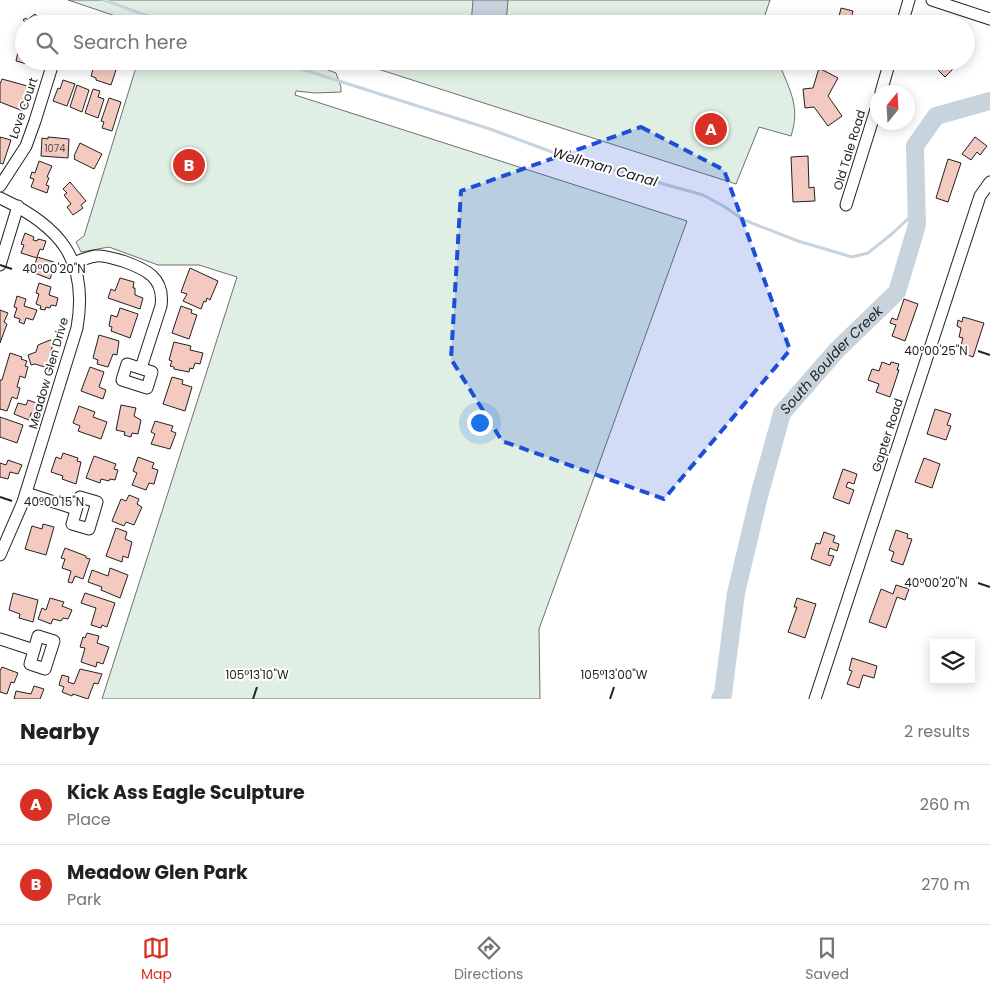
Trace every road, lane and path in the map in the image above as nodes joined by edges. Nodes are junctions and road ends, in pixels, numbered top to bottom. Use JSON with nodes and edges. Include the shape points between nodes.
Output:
{"nodes":[{"id":1,"x":909,"y":0,"type":"edge"},
{"id":2,"x":932,"y":0,"type":"edge"},
{"id":3,"x":905,"y":15,"type":"edge"},
{"id":4,"x":990,"y":19,"type":"edge"},
{"id":5,"x":51,"y":70,"type":"edge"},
{"id":6,"x":887,"y":70,"type":"edge"},
{"id":7,"x":883,"y":85,"type":"edge"},
{"id":8,"x":870,"y":128,"type":"edge"},
{"id":9,"x":990,"y":182,"type":"edge"},
{"id":10,"x":0,"y":186,"type":"edge"},
{"id":11,"x":0,"y":198,"type":"edge"},
{"id":12,"x":846,"y":205,"type":"dead end"},
{"id":13,"x":18,"y":206,"type":"junction"},
{"id":14,"x":74,"y":263,"type":"junction"},
{"id":15,"x":0,"y":265,"type":"edge"},
{"id":16,"x":141,"y":368,"type":"dead end"},
{"id":17,"x":26,"y":493,"type":"junction"},
{"id":18,"x":76,"y":509,"type":"dead end"},
{"id":19,"x":0,"y":555,"type":"edge"},
{"id":20,"x":0,"y":639,"type":"edge"},
{"id":21,"x":34,"y":650,"type":"dead end"},
{"id":22,"x":815,"y":699,"type":"edge"}],
"edges":[{"from":1,"to":3,"type":"street"},
{"from":2,"to":4,"type":"street"},
{"from":5,"to":10,"type":"street","name":"Love Court","via":[[26,146]]},
{"from":6,"to":7,"type":"street"},
{"from":8,"to":12,"type":"street","name":"Old Tale Road"},
{"from":9,"to":22,"type":"street","name":"Gapter Road","via":[[980,196]]},
{"from":11,"to":13,"type":"street","name":"Meadow Glen Drive"},
{"from":13,"to":14,"type":"street","name":"Meadow Glen Drive","via":[[51,231]]},
{"from":13,"to":15,"type":"street"},
{"from":14,"to":16,"type":"street","via":[[97,256],[115,259],[142,268],[160,286],[161,306]]},
{"from":14,"to":17,"type":"street","name":"Meadow Glen Drive","via":[[80,286],[81,308],[77,328]]},
{"from":17,"to":18,"type":"street"},
{"from":17,"to":19,"type":"street","name":"Meadow Glen Drive"},
{"from":20,"to":21,"type":"street"}]}
